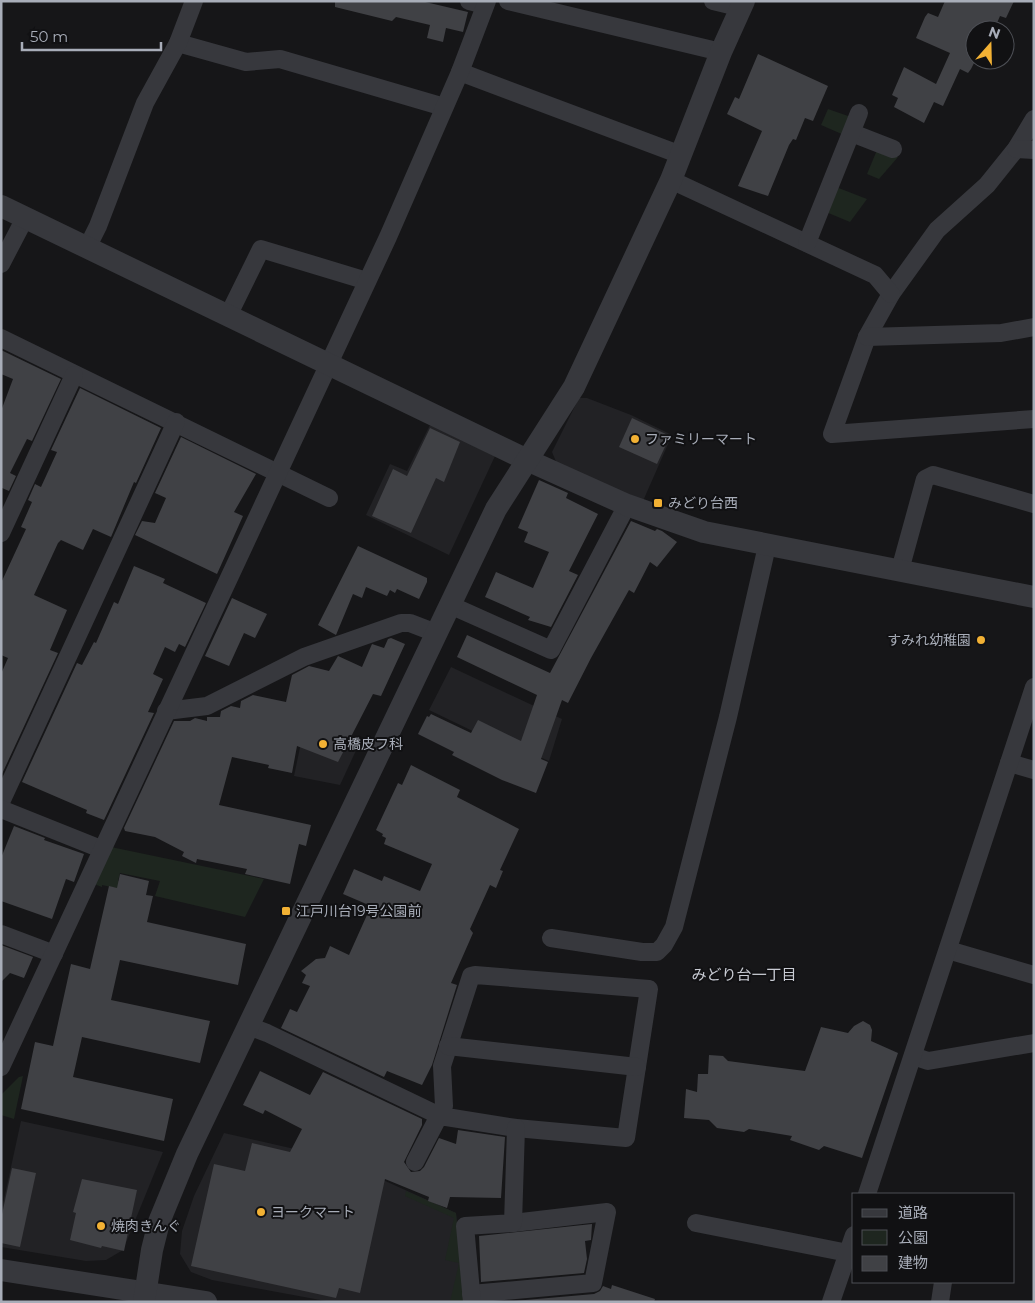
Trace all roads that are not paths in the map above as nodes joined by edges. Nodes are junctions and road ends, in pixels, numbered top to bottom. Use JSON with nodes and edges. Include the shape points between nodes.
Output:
{"nodes":[{"id":1,"x":194,"y":1,"type":"edge"},
{"id":2,"x":508,"y":1,"type":"edge"},
{"id":3,"x":713,"y":1,"type":"edge"},
{"id":4,"x":480,"y":3,"type":"edge"},
{"id":5,"x":743,"y":4,"type":"edge"},
{"id":6,"x":178,"y":43,"type":"junction"},
{"id":7,"x":721,"y":52,"type":"junction"},
{"id":8,"x":460,"y":72,"type":"junction"},
{"id":9,"x":444,"y":108,"type":"junction"},
{"id":10,"x":859,"y":113,"type":"dead end"},
{"id":11,"x":1034,"y":119,"type":"edge"},
{"id":12,"x":852,"y":133,"type":"junction"},
{"id":13,"x":893,"y":149,"type":"dead end"},
{"id":14,"x":1016,"y":149,"type":"junction"},
{"id":15,"x":1034,"y":150,"type":"edge"},
{"id":16,"x":681,"y":155,"type":"junction"},
{"id":17,"x":671,"y":180,"type":"junction"},
{"id":18,"x":1,"y":206,"type":"edge"},
{"id":19,"x":25,"y":218,"type":"junction"},
{"id":20,"x":807,"y":243,"type":"junction"},
{"id":21,"x":87,"y":248,"type":"junction"},
{"id":22,"x":1,"y":264,"type":"edge"},
{"id":23,"x":367,"y":281,"type":"junction"},
{"id":24,"x":891,"y":294,"type":"junction"},
{"id":25,"x":228,"y":316,"type":"junction"},
{"id":26,"x":1034,"y":327,"type":"edge"},
{"id":27,"x":867,"y":337,"type":"junction"},
{"id":28,"x":1,"y":338,"type":"edge"},
{"id":29,"x":330,"y":364,"type":"junction"},
{"id":30,"x":74,"y":375,"type":"junction"},
{"id":31,"x":1034,"y":419,"type":"edge"},
{"id":32,"x":176,"y":422,"type":"junction"},
{"id":33,"x":527,"y":460,"type":"junction"},
{"id":34,"x":278,"y":472,"type":"junction"},
{"id":35,"x":329,"y":498,"type":"dead end"},
{"id":36,"x":1034,"y":504,"type":"edge"},
{"id":37,"x":627,"y":505,"type":"junction"},
{"id":38,"x":1,"y":533,"type":"edge"},
{"id":39,"x":767,"y":546,"type":"junction"},
{"id":40,"x":900,"y":570,"type":"junction"},
{"id":41,"x":1034,"y":597,"type":"edge"},
{"id":42,"x":450,"y":605,"type":"junction"},
{"id":43,"x":436,"y":633,"type":"junction"},
{"id":44,"x":1034,"y":687,"type":"edge"},
{"id":45,"x":166,"y":711,"type":"junction"},
{"id":46,"x":1009,"y":763,"type":"junction"},
{"id":47,"x":1034,"y":770,"type":"edge"},
{"id":48,"x":1,"y":802,"type":"edge"},
{"id":49,"x":1,"y":809,"type":"edge"},
{"id":50,"x":101,"y":849,"type":"junction"},
{"id":51,"x":1,"y":934,"type":"edge"},
{"id":52,"x":551,"y":938,"type":"dead end"},
{"id":53,"x":948,"y":950,"type":"junction"},
{"id":54,"x":54,"y":954,"type":"junction"},
{"id":55,"x":1034,"y":975,"type":"edge"},
{"id":56,"x":248,"y":1026,"type":"junction"},
{"id":57,"x":1034,"y":1043,"type":"edge"},
{"id":58,"x":448,"y":1046,"type":"junction"},
{"id":59,"x":913,"y":1056,"type":"junction"},
{"id":60,"x":637,"y":1067,"type":"junction"},
{"id":61,"x":1,"y":1068,"type":"edge"},
{"id":62,"x":440,"y":1116,"type":"junction"},
{"id":63,"x":516,"y":1128,"type":"junction"},
{"id":64,"x":415,"y":1162,"type":"dead end"},
{"id":65,"x":867,"y":1193,"type":"edge"},
{"id":66,"x":513,"y":1222,"type":"junction"},
{"id":67,"x":696,"y":1223,"type":"dead end"},
{"id":68,"x":852,"y":1241,"type":"edge"},
{"id":69,"x":848,"y":1253,"type":"junction"},
{"id":70,"x":1,"y":1270,"type":"edge"},
{"id":71,"x":943,"y":1283,"type":"edge"},
{"id":72,"x":145,"y":1297,"type":"edge"},
{"id":73,"x":471,"y":1298,"type":"edge"},
{"id":74,"x":206,"y":1302,"type":"edge"},
{"id":75,"x":831,"y":1302,"type":"edge"},
{"id":76,"x":940,"y":1302,"type":"edge"}],
"edges":[{"from":1,"to":6,"type":"street"},
{"from":2,"to":7,"type":"street"},
{"from":3,"to":5,"type":"street"},
{"from":4,"to":8,"type":"street"},
{"from":5,"to":7,"type":"street"},
{"from":6,"to":9,"type":"street","via":[[246,62],[280,59]]},
{"from":6,"to":21,"type":"street","via":[[145,103]]},
{"from":7,"to":16,"type":"street"},
{"from":8,"to":9,"type":"street"},
{"from":8,"to":16,"type":"street"},
{"from":9,"to":23,"type":"street"},
{"from":10,"to":12,"type":"street"},
{"from":11,"to":14,"type":"street"},
{"from":12,"to":13,"type":"street"},
{"from":12,"to":20,"type":"street"},
{"from":14,"to":15,"type":"street"},
{"from":14,"to":24,"type":"street","via":[[987,185],[937,230]]},
{"from":16,"to":17,"type":"street"},
{"from":17,"to":20,"type":"street"},
{"from":17,"to":33,"type":"street","via":[[574,387]]},
{"from":18,"to":19,"type":"street"},
{"from":19,"to":21,"type":"street"},
{"from":19,"to":22,"type":"street"},
{"from":20,"to":24,"type":"street","via":[[875,275]]},
{"from":21,"to":25,"type":"street"},
{"from":23,"to":25,"type":"street","via":[[261,249]]},
{"from":23,"to":29,"type":"street"},
{"from":24,"to":27,"type":"street"},
{"from":25,"to":29,"type":"street"},
{"from":26,"to":27,"type":"street","via":[[1001,332]]},
{"from":27,"to":31,"type":"street","via":[[832,434]]},
{"from":28,"to":30,"type":"street"},
{"from":29,"to":33,"type":"street"},
{"from":29,"to":34,"type":"street"},
{"from":30,"to":32,"type":"street"},
{"from":30,"to":38,"type":"street"},
{"from":32,"to":34,"type":"street"},
{"from":32,"to":48,"type":"street"},
{"from":33,"to":37,"type":"street"},
{"from":33,"to":42,"type":"street","via":[[496,509]]},
{"from":34,"to":35,"type":"street"},
{"from":34,"to":45,"type":"street"},
{"from":36,"to":40,"type":"street","via":[[933,475],[925,479]]},
{"from":37,"to":39,"type":"street","via":[[704,532]]},
{"from":37,"to":42,"type":"street","via":[[551,650]]},
{"from":39,"to":40,"type":"street"},
{"from":39,"to":52,"type":"street","via":[[728,717],[674,927],[657,952]]},
{"from":40,"to":41,"type":"street"},
{"from":42,"to":43,"type":"street"},
{"from":43,"to":45,"type":"street","via":[[401,623],[304,657],[206,706]]},
{"from":43,"to":56,"type":"street"},
{"from":44,"to":46,"type":"street"},
{"from":45,"to":50,"type":"street"},
{"from":46,"to":47,"type":"street"},
{"from":46,"to":53,"type":"street"},
{"from":49,"to":50,"type":"street"},
{"from":50,"to":54,"type":"street"},
{"from":51,"to":54,"type":"street"},
{"from":53,"to":55,"type":"street"},
{"from":53,"to":59,"type":"street"},
{"from":54,"to":61,"type":"street"},
{"from":56,"to":62,"type":"street"},
{"from":56,"to":72,"type":"street","via":[[164,1208],[152,1250]]},
{"from":57,"to":59,"type":"street","via":[[928,1061]]},
{"from":58,"to":60,"type":"street"},
{"from":58,"to":60,"type":"street","via":[[468,979],[475,975],[650,989]]},
{"from":58,"to":62,"type":"street","via":[[442,1066],[444,1106]]},
{"from":59,"to":65,"type":"street"},
{"from":60,"to":63,"type":"street","via":[[626,1138]]},
{"from":62,"to":63,"type":"street"},
{"from":62,"to":64,"type":"street"},
{"from":63,"to":66,"type":"street"},
{"from":66,"to":73,"type":"street","via":[[465,1226]]},
{"from":66,"to":73,"type":"street","via":[[607,1212],[593,1284]]},
{"from":67,"to":69,"type":"street"},
{"from":68,"to":69,"type":"street"},
{"from":69,"to":75,"type":"street"},
{"from":70,"to":72,"type":"street"},
{"from":71,"to":76,"type":"street"},
{"from":72,"to":74,"type":"street"}]}
